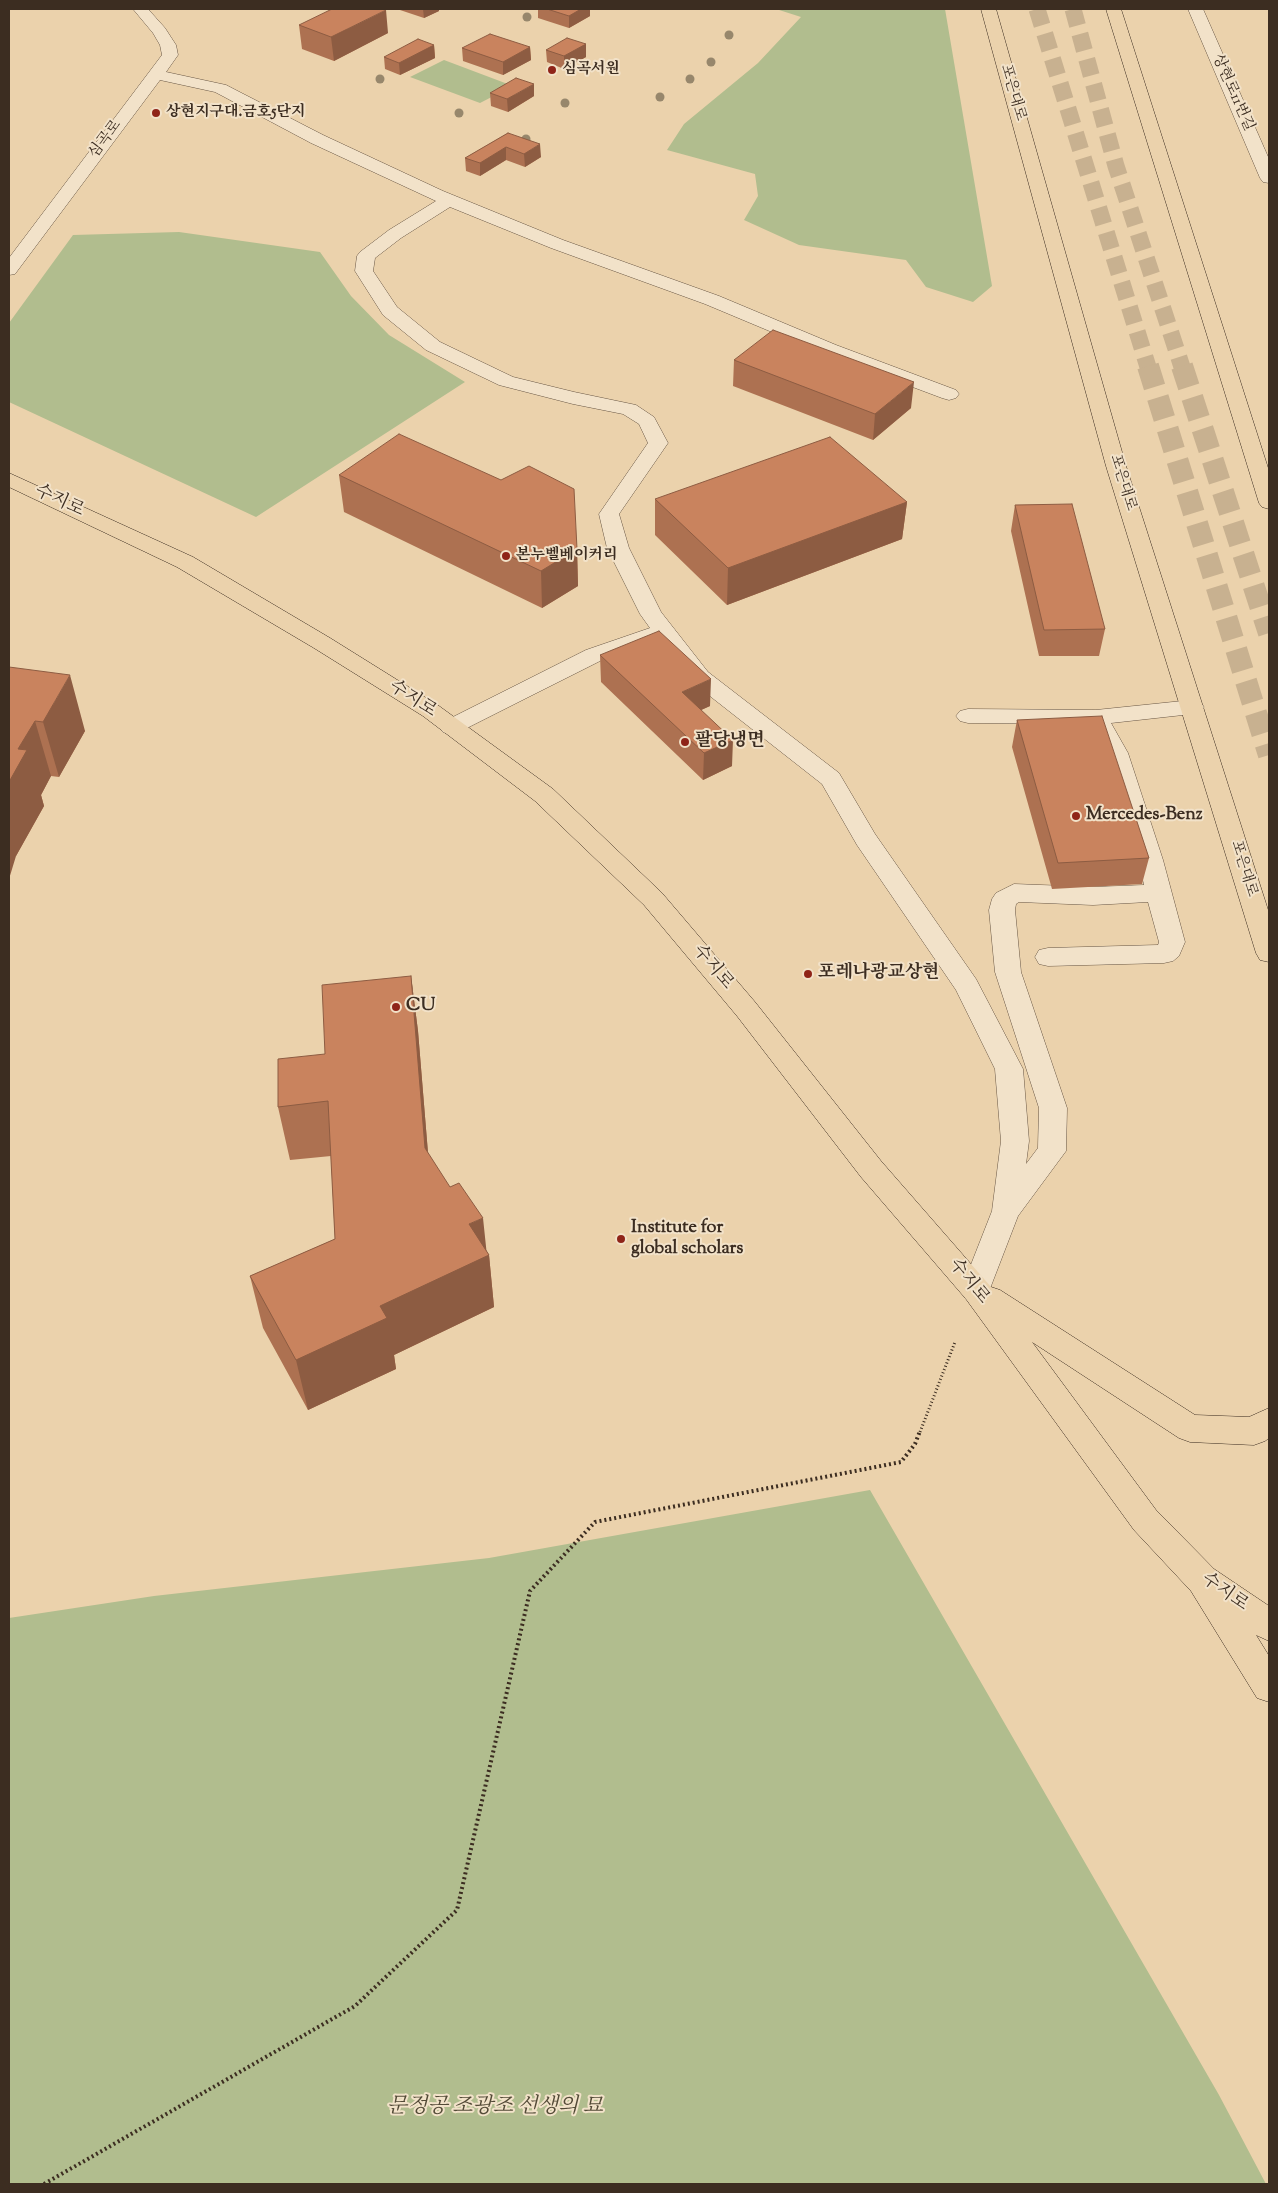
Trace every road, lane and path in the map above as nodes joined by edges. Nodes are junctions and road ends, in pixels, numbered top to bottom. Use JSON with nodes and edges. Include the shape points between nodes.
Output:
{"nodes":[{"id":1,"x":140,"y":9,"type":"edge"},
{"id":2,"x":988,"y":9,"type":"edge"},
{"id":3,"x":1114,"y":9,"type":"edge"},
{"id":4,"x":1195,"y":9,"type":"edge"},
{"id":5,"x":155,"y":74,"type":"junction"},
{"id":6,"x":1267,"y":170,"type":"edge"},
{"id":7,"x":449,"y":200,"type":"junction"},
{"id":8,"x":9,"y":270,"type":"edge"},
{"id":9,"x":949,"y":394,"type":"dead end"},
{"id":10,"x":9,"y":479,"type":"edge"},
{"id":11,"x":1269,"y":503,"type":"edge"},
{"id":12,"x":664,"y":631,"type":"junction"},
{"id":13,"x":1192,"y":707,"type":"junction"},
{"id":14,"x":968,"y":716,"type":"dead end"},
{"id":15,"x":1096,"y":716,"type":"junction"},
{"id":16,"x":452,"y":727,"type":"junction"},
{"id":17,"x":1158,"y":893,"type":"junction"},
{"id":18,"x":1269,"y":953,"type":"edge"},
{"id":19,"x":1048,"y":956,"type":"dead end"},
{"id":20,"x":1006,"y":1210,"type":"junction"},
{"id":21,"x":976,"y":1290,"type":"junction"},
{"id":22,"x":1269,"y":1420,"type":"edge"},
{"id":23,"x":1202,"y":1580,"type":"junction"},
{"id":24,"x":1269,"y":1625,"type":"edge"},
{"id":25,"x":1269,"y":1686,"type":"edge"},
{"id":26,"x":44,"y":2184,"type":"edge"}],
"edges":[{"from":1,"to":5,"type":"street","name":"심곡로","via":[[160,31],[168,46],[170,55]]},
{"from":2,"to":13,"type":"main road","name":"포은대로","via":[[1116,466]]},
{"from":3,"to":11,"type":"main road"},
{"from":4,"to":6,"type":"street","name":"상현로11번길"},
{"from":5,"to":7,"type":"street","via":[[220,88],[317,139]]},
{"from":5,"to":8,"type":"street","name":"심곡로"},
{"from":7,"to":9,"type":"street"},
{"from":7,"to":12,"type":"street","via":[[366,256],[364,271],[390,311],[433,346],[506,381],[629,409],[647,421],[658,443],[609,514],[618,548],[651,614]]},
{"from":10,"to":16,"type":"main road","name":"수지로","via":[[185,562],[322,642]]},
{"from":12,"to":16,"type":"street","via":[[594,655]]},
{"from":12,"to":20,"type":"street","via":[[700,677],[831,779],[866,839],[967,986],[1009,1069],[1014,1141]]},
{"from":13,"to":15,"type":"street"},
{"from":13,"to":18,"type":"main road","name":"포은대로"},
{"from":14,"to":15,"type":"street"},
{"from":15,"to":17,"type":"street","via":[[1116,753],[1151,860]]},
{"from":16,"to":21,"type":"main road","name":"수지로","via":[[544,795],[653,899],[746,1009],[871,1169]]},
{"from":17,"to":19,"type":"street","via":[[1172,942],[1164,954]]},
{"from":17,"to":20,"type":"street","via":[[1093,896],[1014,894],[1005,899],[1002,910],[1008,972],[1053,1108],[1052,1151]]},
{"from":20,"to":21,"type":"street"},
{"from":21,"to":22,"type":"main road","via":[[1190,1428],[1254,1431]]},
{"from":21,"to":23,"type":"main road","name":"수지로","via":[[1145,1520]]},
{"from":21,"to":26,"type":"path","via":[[915,1444],[901,1462],[596,1522],[530,1591],[457,1910],[355,2006]]},
{"from":23,"to":24,"type":"main road","name":"수지로"},
{"from":23,"to":25,"type":"main road"}]}
